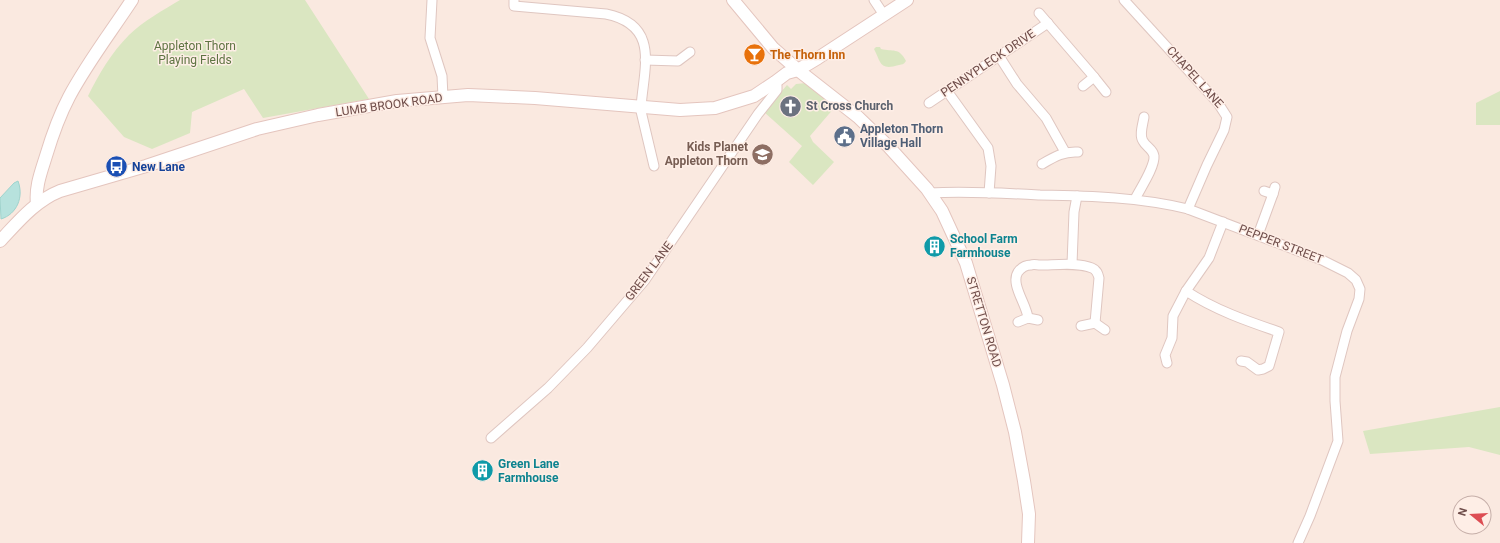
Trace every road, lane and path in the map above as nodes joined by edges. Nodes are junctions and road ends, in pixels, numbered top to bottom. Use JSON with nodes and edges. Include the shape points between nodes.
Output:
{"nodes":[{"id":1,"x":132,"y":0,"type":"edge"},
{"id":2,"x":432,"y":0,"type":"edge"},
{"id":3,"x":514,"y":0,"type":"edge"},
{"id":4,"x":733,"y":0,"type":"edge"},
{"id":5,"x":874,"y":0,"type":"edge"},
{"id":6,"x":908,"y":0,"type":"edge"},
{"id":7,"x":1124,"y":0,"type":"edge"},
{"id":8,"x":1039,"y":13,"type":"dead end"},
{"id":9,"x":884,"y":15,"type":"junction"},
{"id":10,"x":1048,"y":23,"type":"junction"},
{"id":11,"x":690,"y":52,"type":"dead end"},
{"id":12,"x":999,"y":56,"type":"junction"},
{"id":13,"x":646,"y":60,"type":"junction"},
{"id":14,"x":798,"y":70,"type":"junction"},
{"id":15,"x":1094,"y":77,"type":"junction"},
{"id":16,"x":775,"y":82,"type":"junction"},
{"id":17,"x":1083,"y":86,"type":"dead end"},
{"id":18,"x":947,"y":92,"type":"junction"},
{"id":19,"x":1106,"y":92,"type":"dead end"},
{"id":20,"x":443,"y":97,"type":"junction"},
{"id":21,"x":929,"y":103,"type":"dead end"},
{"id":22,"x":640,"y":107,"type":"junction"},
{"id":23,"x":1144,"y":117,"type":"dead end"},
{"id":24,"x":1065,"y":152,"type":"junction"},
{"id":25,"x":1078,"y":152,"type":"dead end"},
{"id":26,"x":1042,"y":164,"type":"dead end"},
{"id":27,"x":654,"y":166,"type":"dead end"},
{"id":28,"x":1271,"y":191,"type":"dead end"},
{"id":29,"x":930,"y":193,"type":"junction"},
{"id":30,"x":989,"y":193,"type":"junction"},
{"id":31,"x":1077,"y":196,"type":"junction"},
{"id":32,"x":1136,"y":199,"type":"junction"},
{"id":33,"x":37,"y":204,"type":"junction"},
{"id":34,"x":1188,"y":209,"type":"junction"},
{"id":35,"x":1223,"y":222,"type":"junction"},
{"id":36,"x":1258,"y":235,"type":"junction"},
{"id":37,"x":0,"y":241,"type":"edge"},
{"id":38,"x":1072,"y":264,"type":"junction"},
{"id":39,"x":1186,"y":291,"type":"junction"},
{"id":40,"x":1028,"y":318,"type":"junction"},
{"id":41,"x":1038,"y":320,"type":"dead end"},
{"id":42,"x":1018,"y":322,"type":"dead end"},
{"id":43,"x":1095,"y":323,"type":"junction"},
{"id":44,"x":1082,"y":326,"type":"dead end"},
{"id":45,"x":1105,"y":330,"type":"dead end"},
{"id":46,"x":1241,"y":362,"type":"dead end"},
{"id":47,"x":1167,"y":365,"type":"dead end"},
{"id":48,"x":491,"y":438,"type":"dead end"},
{"id":49,"x":1028,"y":543,"type":"edge"},
{"id":50,"x":1298,"y":543,"type":"edge"}],
"edges":[{"from":1,"to":33,"type":"street","via":[[87,67],[62,112],[37,188]]},
{"from":2,"to":20,"type":"street","via":[[430,38],[442,76]]},
{"from":3,"to":13,"type":"street","via":[[514,6],[618,16],[631,23],[639,34],[645,45]]},
{"from":4,"to":14,"type":"street","name":"STRETTON ROAD","via":[[773,48]]},
{"from":5,"to":9,"type":"street"},
{"from":6,"to":9,"type":"street","name":"LUMB BROOK ROAD"},
{"from":7,"to":34,"type":"street","name":"CHAPEL LANE","via":[[1218,103],[1227,117],[1224,130]]},
{"from":8,"to":10,"type":"street"},
{"from":9,"to":14,"type":"street","name":"LUMB BROOK ROAD"},
{"from":10,"to":12,"type":"street","name":"PENNYPLECK DRIVE"},
{"from":10,"to":15,"type":"street"},
{"from":11,"to":13,"type":"street","via":[[678,62]]},
{"from":12,"to":18,"type":"street","name":"PENNYPLECK DRIVE"},
{"from":12,"to":24,"type":"street","via":[[1017,84],[1046,118]]},
{"from":13,"to":22,"type":"street"},
{"from":14,"to":16,"type":"street","name":"LUMB BROOK ROAD","via":[[787,73]]},
{"from":14,"to":29,"type":"street","name":"STRETTON ROAD","via":[[858,117],[894,152]]},
{"from":15,"to":17,"type":"street"},
{"from":15,"to":19,"type":"street"},
{"from":16,"to":22,"type":"street","name":"LUMB BROOK ROAD","via":[[754,96],[715,108],[680,110]]},
{"from":16,"to":48,"type":"street","name":"GREEN LANE","via":[[777,90],[645,280],[554,382]]},
{"from":18,"to":21,"type":"street","name":"PENNYPLECK DRIVE"},
{"from":18,"to":30,"type":"street","via":[[988,148],[991,166]]},
{"from":20,"to":22,"type":"street","name":"LUMB BROOK ROAD","via":[[468,95],[535,98]]},
{"from":20,"to":33,"type":"street","name":"LUMB BROOK ROAD","via":[[367,106],[257,129],[51,194]]},
{"from":22,"to":27,"type":"street"},
{"from":23,"to":32,"type":"street","via":[[1141,137],[1154,156]]},
{"from":24,"to":25,"type":"street"},
{"from":24,"to":26,"type":"street"},
{"from":28,"to":36,"type":"street"},
{"from":29,"to":30,"type":"street","name":"PEPPER STREET"},
{"from":29,"to":49,"type":"street","name":"STRETTON ROAD","via":[[942,211],[966,263],[1003,385],[1024,481],[1029,514]]},
{"from":30,"to":31,"type":"street","name":"PEPPER STREET"},
{"from":31,"to":32,"type":"street","name":"PEPPER STREET"},
{"from":31,"to":38,"type":"street"},
{"from":32,"to":34,"type":"street","name":"PEPPER STREET"},
{"from":33,"to":37,"type":"street","name":"LUMB BROOK ROAD"},
{"from":34,"to":35,"type":"street","name":"PEPPER STREET"},
{"from":35,"to":36,"type":"street","name":"PEPPER STREET"},
{"from":35,"to":39,"type":"street","via":[[1209,258]]},
{"from":36,"to":50,"type":"street","name":"PEPPER STREET","via":[[1348,273],[1356,280],[1360,289],[1335,377],[1338,441]]},
{"from":38,"to":40,"type":"street","via":[[1032,264],[1017,272],[1016,285],[1028,311]]},
{"from":38,"to":43,"type":"street","via":[[1093,268],[1097,272],[1099,278]]},
{"from":39,"to":46,"type":"street","via":[[1240,319],[1279,332],[1268,370],[1258,370],[1247,362]]},
{"from":39,"to":47,"type":"street","via":[[1173,316],[1172,338],[1165,355]]},
{"from":40,"to":41,"type":"street"},
{"from":40,"to":42,"type":"street"},
{"from":43,"to":44,"type":"street"},
{"from":43,"to":45,"type":"street"}]}
